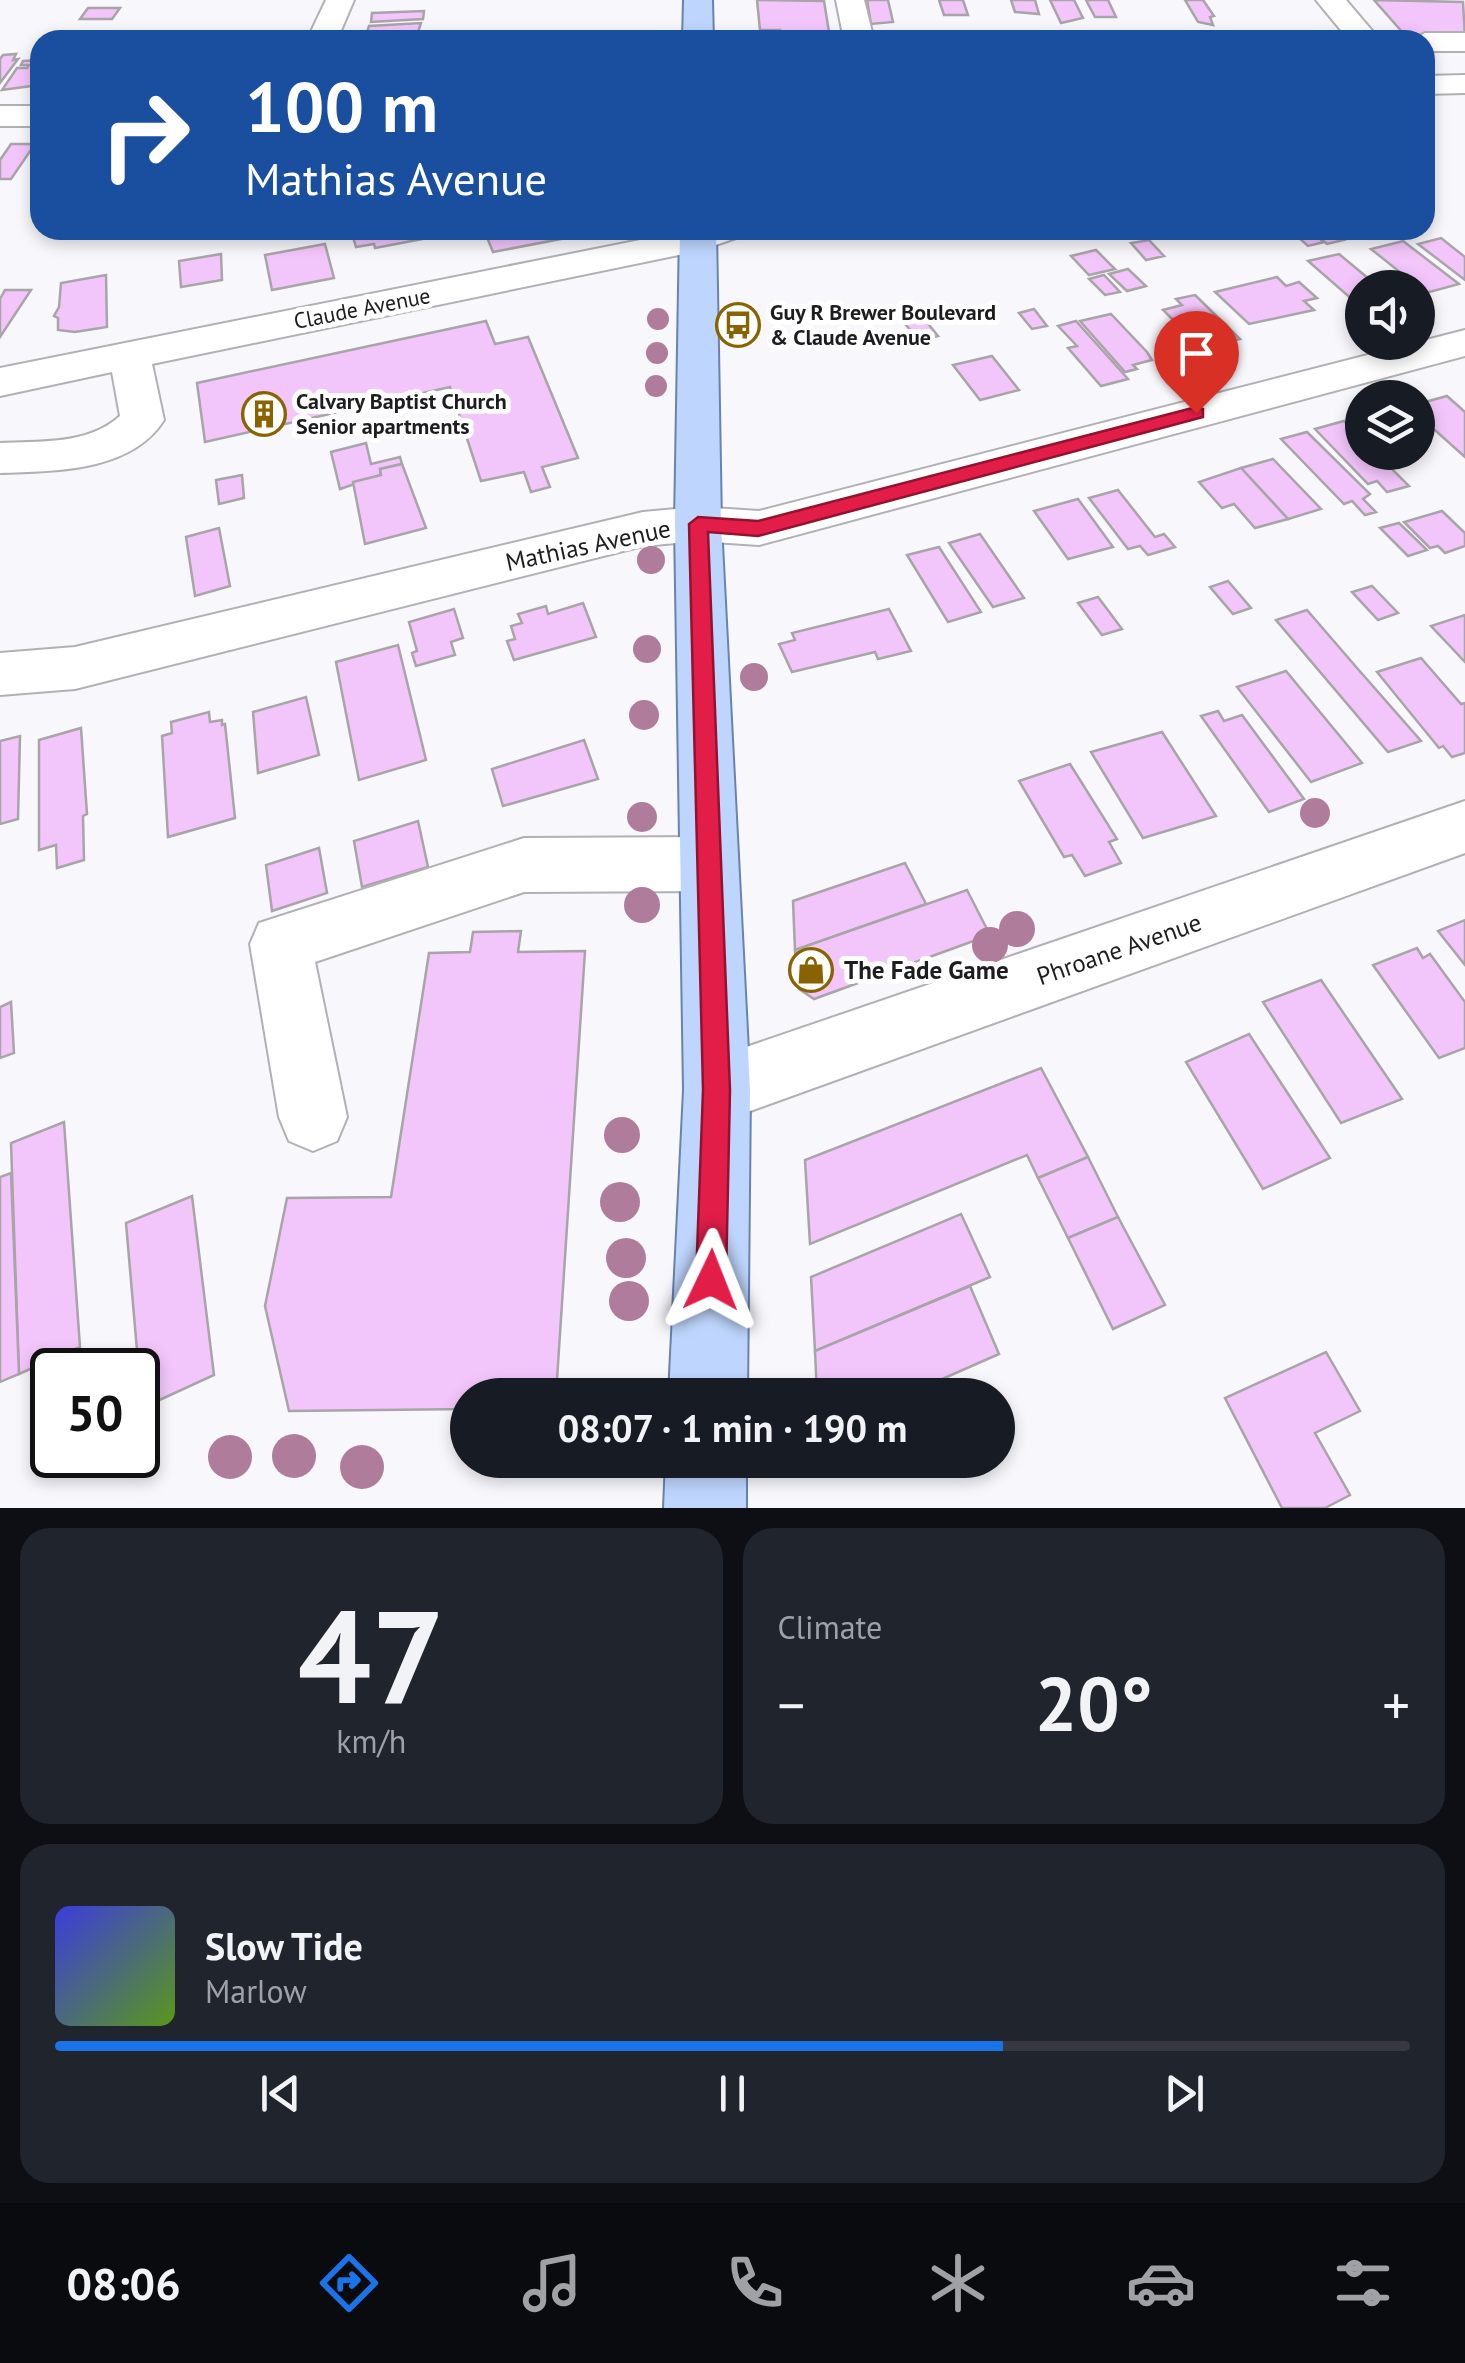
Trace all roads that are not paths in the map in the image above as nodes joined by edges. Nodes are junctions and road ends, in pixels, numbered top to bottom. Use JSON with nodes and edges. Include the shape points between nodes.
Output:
{"nodes":[{"id":1,"x":340,"y":0,"type":"edge"},
{"id":2,"x":698,"y":0,"type":"edge"},
{"id":3,"x":850,"y":0,"type":"edge"},
{"id":4,"x":1330,"y":0,"type":"edge"},
{"id":5,"x":326,"y":30,"type":"edge"},
{"id":6,"x":698,"y":30,"type":"edge"},
{"id":7,"x":857,"y":30,"type":"edge"},
{"id":8,"x":1356,"y":30,"type":"edge"},
{"id":9,"x":1435,"y":42,"type":"edge"},
{"id":10,"x":1465,"y":42,"type":"edge"},
{"id":11,"x":1465,"y":84,"type":"edge"},
{"id":12,"x":1435,"y":85,"type":"edge"},
{"id":13,"x":0,"y":116,"type":"edge"},
{"id":14,"x":30,"y":116,"type":"edge"},
{"id":15,"x":673,"y":240,"type":"edge"},
{"id":16,"x":706,"y":240,"type":"edge"},
{"id":17,"x":1465,"y":343,"type":"edge"},
{"id":18,"x":129,"y":356,"type":"junction"},
{"id":19,"x":0,"y":382,"type":"edge"},
{"id":20,"x":0,"y":458,"type":"edge"},
{"id":21,"x":698,"y":524,"type":"junction"},
{"id":22,"x":0,"y":674,"type":"edge"},
{"id":23,"x":1465,"y":827,"type":"edge"},
{"id":24,"x":709,"y":864,"type":"junction"},
{"id":25,"x":716,"y":1090,"type":"junction"},
{"id":26,"x":313,"y":1117,"type":"dead end"},
{"id":27,"x":708,"y":1378,"type":"edge"},
{"id":28,"x":705,"y":1478,"type":"edge"},
{"id":29,"x":704,"y":1508,"type":"edge"}],
"edges":[{"from":1,"to":5,"type":"street"},
{"from":2,"to":6,"type":"main road"},
{"from":3,"to":7,"type":"street"},
{"from":4,"to":8,"type":"street"},
{"from":9,"to":10,"type":"street"},
{"from":11,"to":12,"type":"street"},
{"from":13,"to":14,"type":"street"},
{"from":15,"to":18,"type":"street","name":"Claude Avenue"},
{"from":16,"to":21,"type":"main road"},
{"from":17,"to":21,"type":"street","name":"Mathias Avenue","via":[[758,528]]},
{"from":18,"to":19,"type":"street","name":"Claude Avenue"},
{"from":18,"to":20,"type":"street","via":[[142,420],[129,434],[56,456]]},
{"from":21,"to":22,"type":"street","name":"Mathias Avenue","via":[[612,536],[75,668]]},
{"from":21,"to":24,"type":"main road"},
{"from":23,"to":25,"type":"street","name":"Phroane Avenue"},
{"from":24,"to":25,"type":"main road"},
{"from":24,"to":26,"type":"street","via":[[524,865],[282,944]]},
{"from":25,"to":27,"type":"main road"},
{"from":28,"to":29,"type":"main road"}]}
